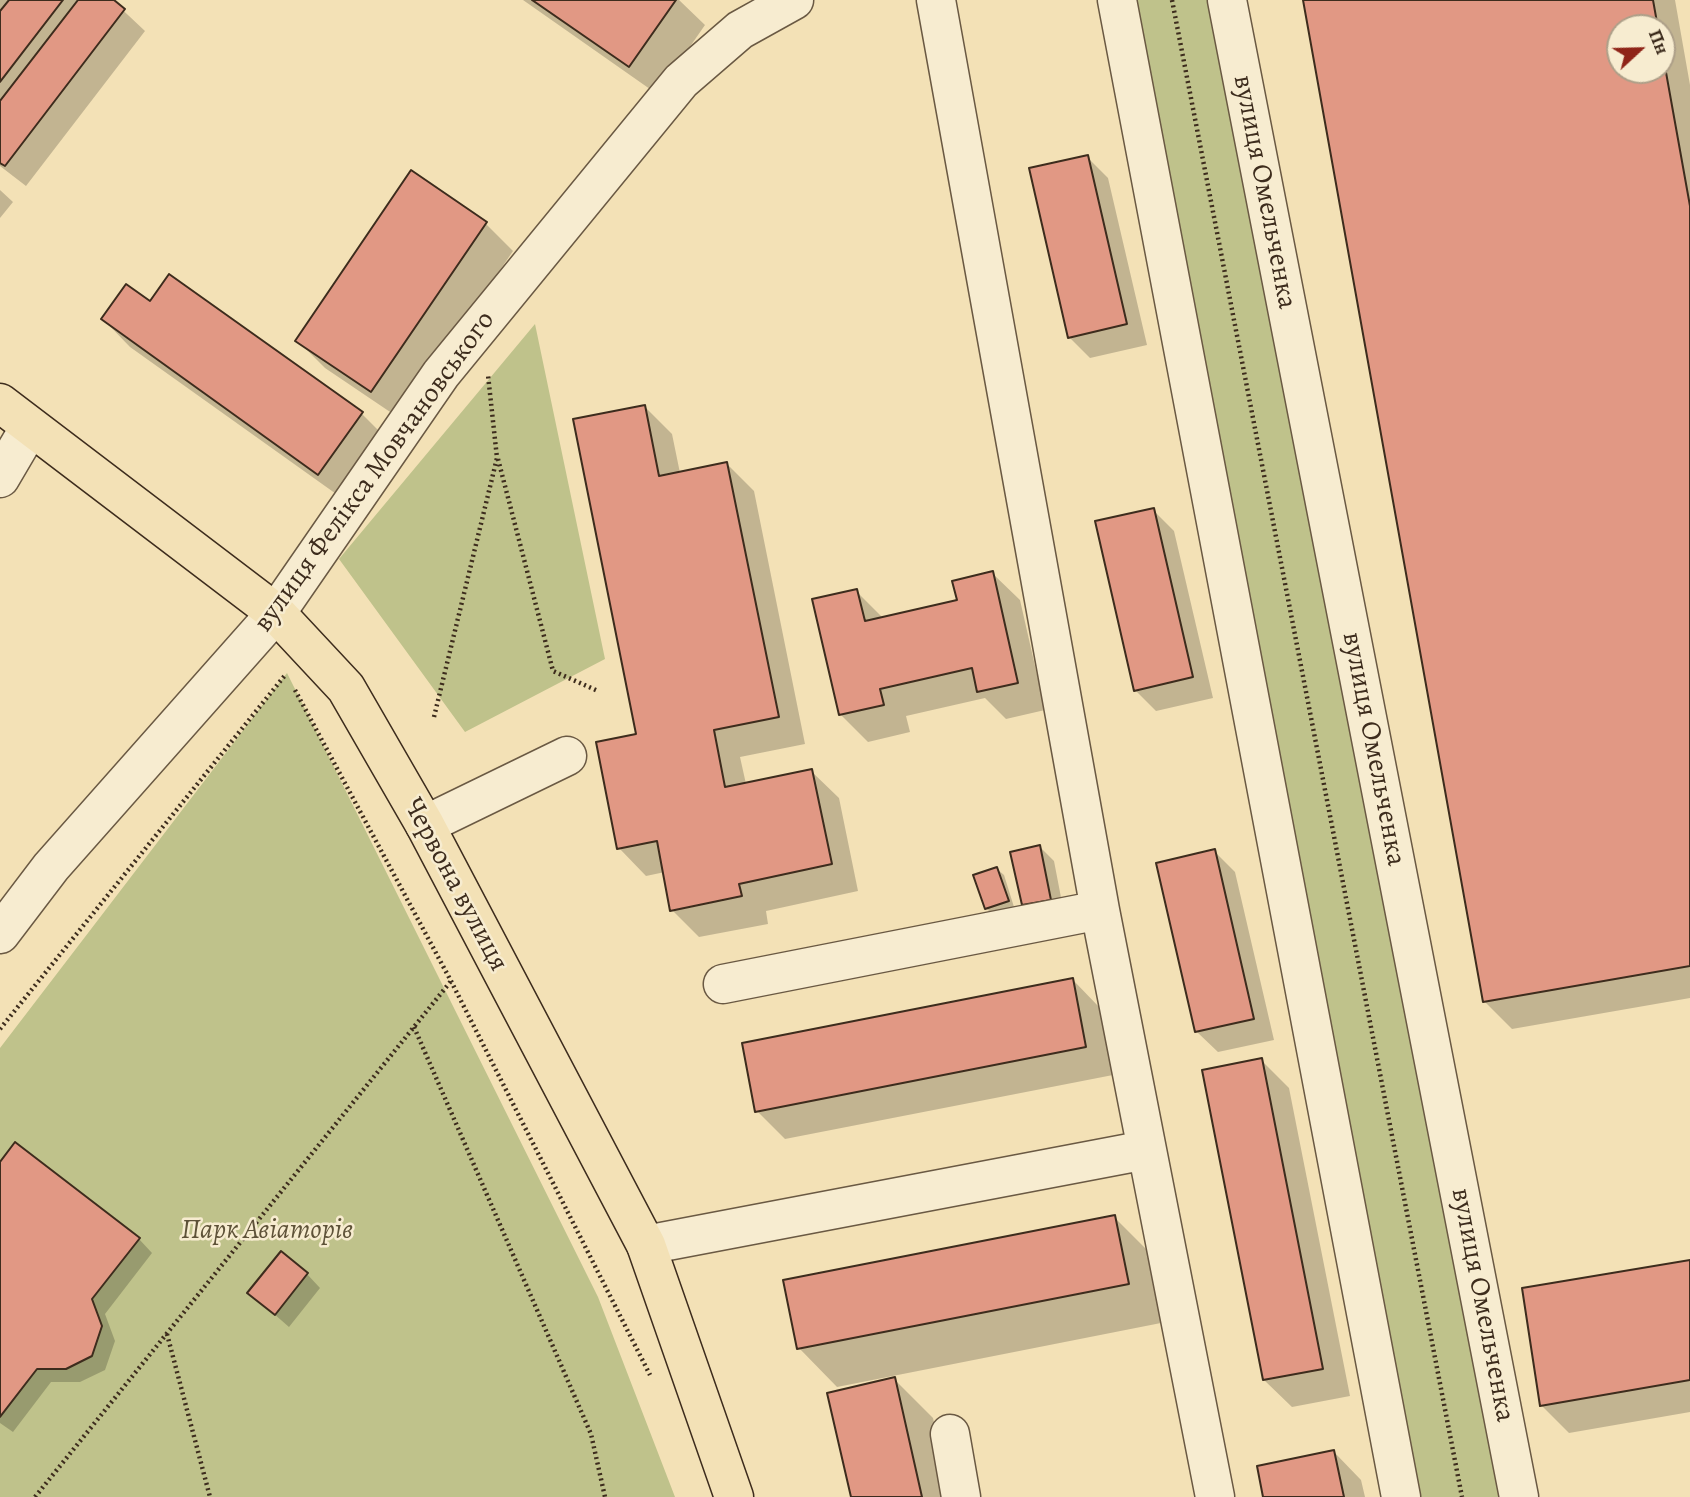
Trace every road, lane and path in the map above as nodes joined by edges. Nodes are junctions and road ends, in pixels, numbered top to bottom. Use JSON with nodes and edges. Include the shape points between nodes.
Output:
{"nodes":[{"id":1,"x":790,"y":0,"type":"edge"},
{"id":2,"x":936,"y":0,"type":"edge"},
{"id":3,"x":1116,"y":0,"type":"edge"},
{"id":4,"x":1172,"y":0,"type":"edge"},
{"id":5,"x":1227,"y":0,"type":"edge"},
{"id":6,"x":487,"y":368,"type":"dead end"},
{"id":7,"x":0,"y":403,"type":"edge"},
{"id":8,"x":30,"y":427,"type":"junction"},
{"id":9,"x":497,"y":458,"type":"junction"},
{"id":10,"x":0,"y":478,"type":"edge"},
{"id":11,"x":276,"y":613,"type":"junction"},
{"id":12,"x":598,"y":691,"type":"dead end"},
{"id":13,"x":434,"y":717,"type":"dead end"},
{"id":14,"x":567,"y":756,"type":"dead end"},
{"id":15,"x":425,"y":825,"type":"junction"},
{"id":16,"x":1100,"y":910,"type":"junction"},
{"id":17,"x":0,"y":934,"type":"edge"},
{"id":18,"x":451,"y":981,"type":"junction"},
{"id":19,"x":723,"y":984,"type":"dead end"},
{"id":20,"x":414,"y":1027,"type":"junction"},
{"id":21,"x":0,"y":1029,"type":"edge"},
{"id":22,"x":1146,"y":1150,"type":"junction"},
{"id":23,"x":646,"y":1245,"type":"junction"},
{"id":24,"x":167,"y":1334,"type":"junction"},
{"id":25,"x":652,"y":1378,"type":"dead end"},
{"id":26,"x":950,"y":1434,"type":"dead end"},
{"id":27,"x":35,"y":1497,"type":"edge"},
{"id":28,"x":210,"y":1497,"type":"edge"},
{"id":29,"x":605,"y":1497,"type":"edge"},
{"id":30,"x":734,"y":1497,"type":"edge"},
{"id":31,"x":961,"y":1497,"type":"edge"},
{"id":32,"x":1215,"y":1497,"type":"edge"},
{"id":33,"x":1401,"y":1497,"type":"edge"},
{"id":34,"x":1462,"y":1497,"type":"edge"},
{"id":35,"x":1519,"y":1497,"type":"edge"}],
"edges":[{"from":1,"to":11,"type":"street","name":"вулиця Фелікса Мовчановського","via":[[740,30],[681,81],[441,374]]},
{"from":2,"to":16,"type":"street"},
{"from":3,"to":33,"type":"street"},
{"from":4,"to":34,"type":"path"},
{"from":5,"to":35,"type":"street","name":"вулиця Омельченка"},
{"from":6,"to":9,"type":"path"},
{"from":7,"to":8,"type":"main road","name":"Червона вулиця"},
{"from":8,"to":10,"type":"street"},
{"from":8,"to":11,"type":"main road","name":"Червона вулиця"},
{"from":9,"to":12,"type":"path","via":[[553,671]]},
{"from":9,"to":13,"type":"path"},
{"from":11,"to":15,"type":"main road","name":"Червона вулиця","via":[[346,688]]},
{"from":11,"to":17,"type":"street","name":"вулиця Фелікса Мовчановського","via":[[51,867]]},
{"from":14,"to":15,"type":"street"},
{"from":15,"to":23,"type":"main road","name":"Червона вулиця"},
{"from":16,"to":19,"type":"street"},
{"from":16,"to":22,"type":"street"},
{"from":18,"to":20,"type":"path"},
{"from":18,"to":21,"type":"path","via":[[287,673]]},
{"from":18,"to":25,"type":"path"},
{"from":20,"to":24,"type":"path"},
{"from":20,"to":29,"type":"path","via":[[591,1434]]},
{"from":22,"to":23,"type":"street"},
{"from":22,"to":32,"type":"street"},
{"from":23,"to":30,"type":"main road","name":"Червона вулиця"},
{"from":24,"to":27,"type":"path"},
{"from":24,"to":28,"type":"path"},
{"from":26,"to":31,"type":"street"}]}
